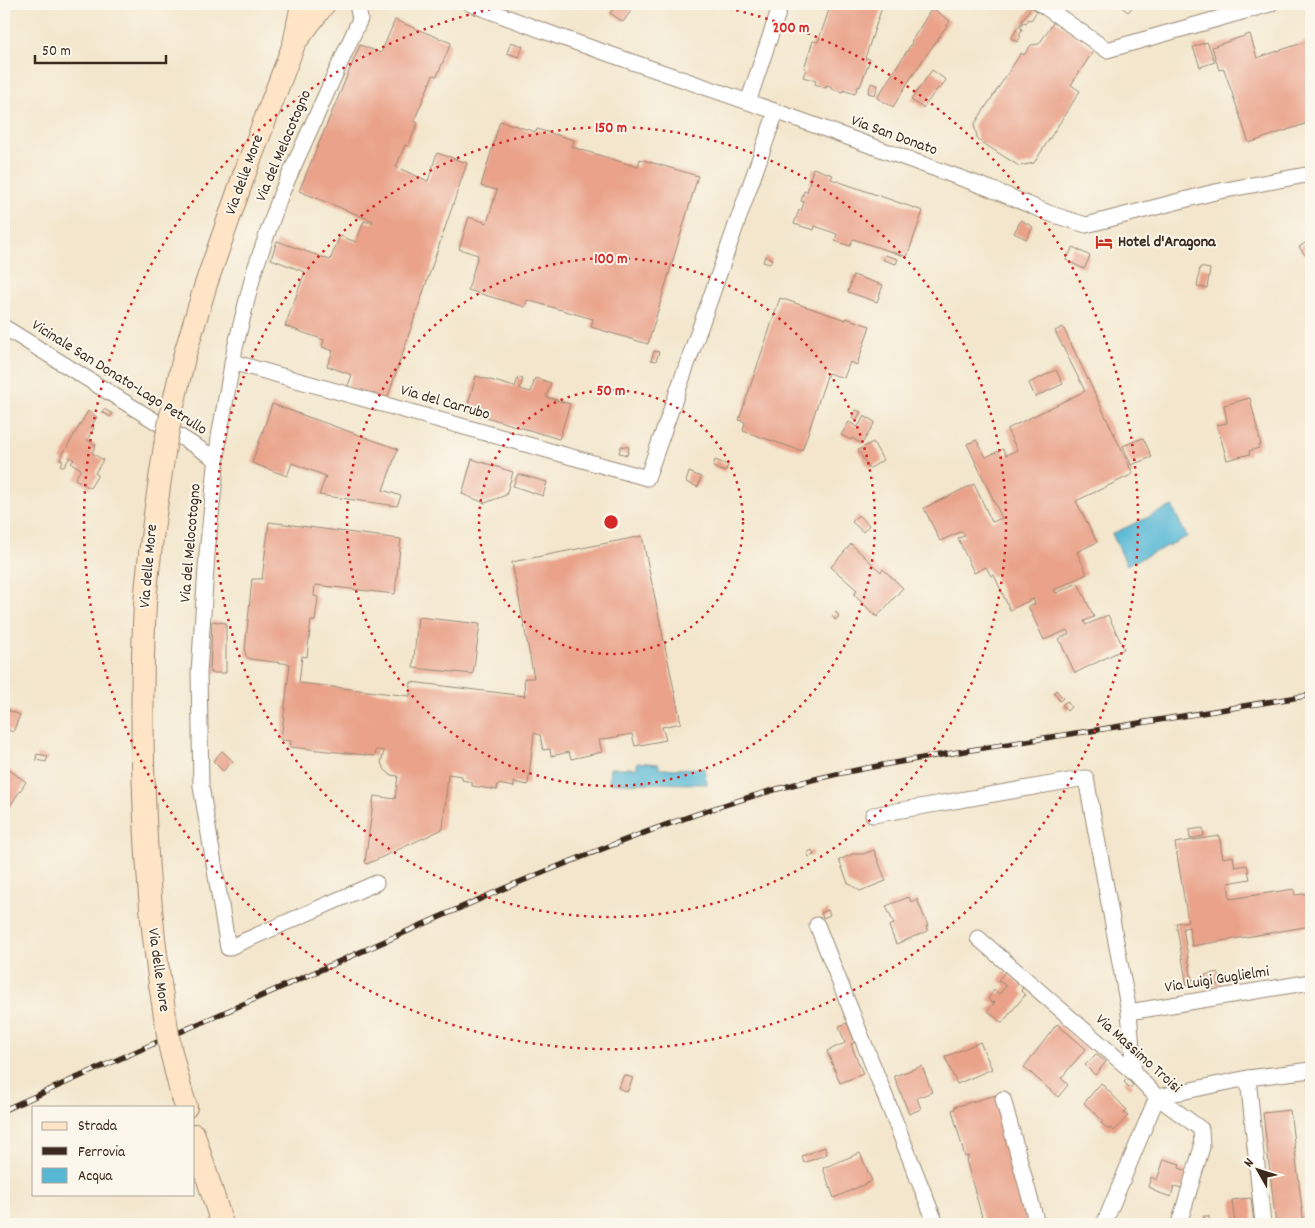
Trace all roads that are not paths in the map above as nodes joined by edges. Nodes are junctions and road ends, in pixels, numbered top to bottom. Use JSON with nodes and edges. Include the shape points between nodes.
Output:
{"nodes":[{"id":1,"x":302,"y":4,"type":"edge"},
{"id":2,"x":324,"y":4,"type":"edge"},
{"id":3,"x":357,"y":4,"type":"edge"},
{"id":4,"x":471,"y":4,"type":"edge"},
{"id":5,"x":780,"y":4,"type":"edge"},
{"id":6,"x":1041,"y":4,"type":"edge"},
{"id":7,"x":1270,"y":4,"type":"edge"},
{"id":8,"x":294,"y":44,"type":"junction"},
{"id":9,"x":748,"y":102,"type":"junction"},
{"id":10,"x":776,"y":112,"type":"junction"},
{"id":11,"x":1311,"y":174,"type":"edge"},
{"id":12,"x":4,"y":326,"type":"edge"},
{"id":13,"x":232,"y":362,"type":"junction"},
{"id":14,"x":216,"y":459,"type":"junction"},
{"id":15,"x":874,"y":816,"type":"dead end"},
{"id":16,"x":376,"y":883,"type":"dead end"},
{"id":17,"x":818,"y":925,"type":"dead end"},
{"id":18,"x":978,"y":938,"type":"dead end"},
{"id":19,"x":1311,"y":982,"type":"edge"},
{"id":20,"x":1129,"y":1012,"type":"junction"},
{"id":21,"x":1311,"y":1070,"type":"edge"},
{"id":22,"x":1134,"y":1073,"type":"junction"},
{"id":23,"x":1248,"y":1078,"type":"junction"},
{"id":24,"x":183,"y":1097,"type":"edge"},
{"id":25,"x":1157,"y":1097,"type":"junction"},
{"id":26,"x":1003,"y":1100,"type":"dead end"},
{"id":27,"x":195,"y":1138,"type":"edge"},
{"id":28,"x":222,"y":1224,"type":"edge"},
{"id":29,"x":936,"y":1224,"type":"edge"},
{"id":30,"x":1038,"y":1224,"type":"edge"},
{"id":31,"x":1104,"y":1224,"type":"edge"},
{"id":32,"x":1179,"y":1224,"type":"edge"},
{"id":33,"x":1263,"y":1224,"type":"edge"}],
"edges":[{"from":1,"to":8,"type":"main road"},
{"from":2,"to":8,"type":"main road"},
{"from":3,"to":13,"type":"street","name":"Via del Melocotogno","via":[[360,19],[281,194],[257,263]]},
{"from":4,"to":9,"type":"street","name":"Via San Donato"},
{"from":5,"to":9,"type":"street"},
{"from":6,"to":7,"type":"street","via":[[1107,50]]},
{"from":8,"to":24,"type":"main road","name":"Via delle More","bridge":true,"via":[[244,175],[184,357],[154,517],[142,684],[146,864],[153,939],[170,1048]]},
{"from":9,"to":10,"type":"street","name":"Via San Donato"},
{"from":10,"to":11,"type":"street","name":"Via San Donato","via":[[1086,225],[1216,192]]},
{"from":10,"to":13,"type":"street","name":"Via del Carrubo","via":[[648,478]]},
{"from":12,"to":14,"type":"street","name":"Vicinale San Donato-Lago Petrullo"},
{"from":13,"to":14,"type":"street","name":"Via del Melocotogno"},
{"from":14,"to":16,"type":"street","name":"Via del Melocotogno","via":[[199,673],[201,777],[228,948]]},
{"from":15,"to":20,"type":"street","via":[[1086,778]]},
{"from":17,"to":29,"type":"street"},
{"from":18,"to":22,"type":"street","name":"Via Massimo Troisi"},
{"from":19,"to":20,"type":"street","name":"Via Luigi Guglielmi"},
{"from":20,"to":22,"type":"street"},
{"from":21,"to":23,"type":"street"},
{"from":22,"to":25,"type":"street","name":"Via Massimo Troisi"},
{"from":23,"to":25,"type":"street"},
{"from":23,"to":33,"type":"street"},
{"from":25,"to":31,"type":"street"},
{"from":25,"to":32,"type":"street","name":"Via Massimo Troisi","via":[[1201,1129],[1203,1138]]},
{"from":26,"to":30,"type":"street"},
{"from":27,"to":28,"type":"main road"}]}
